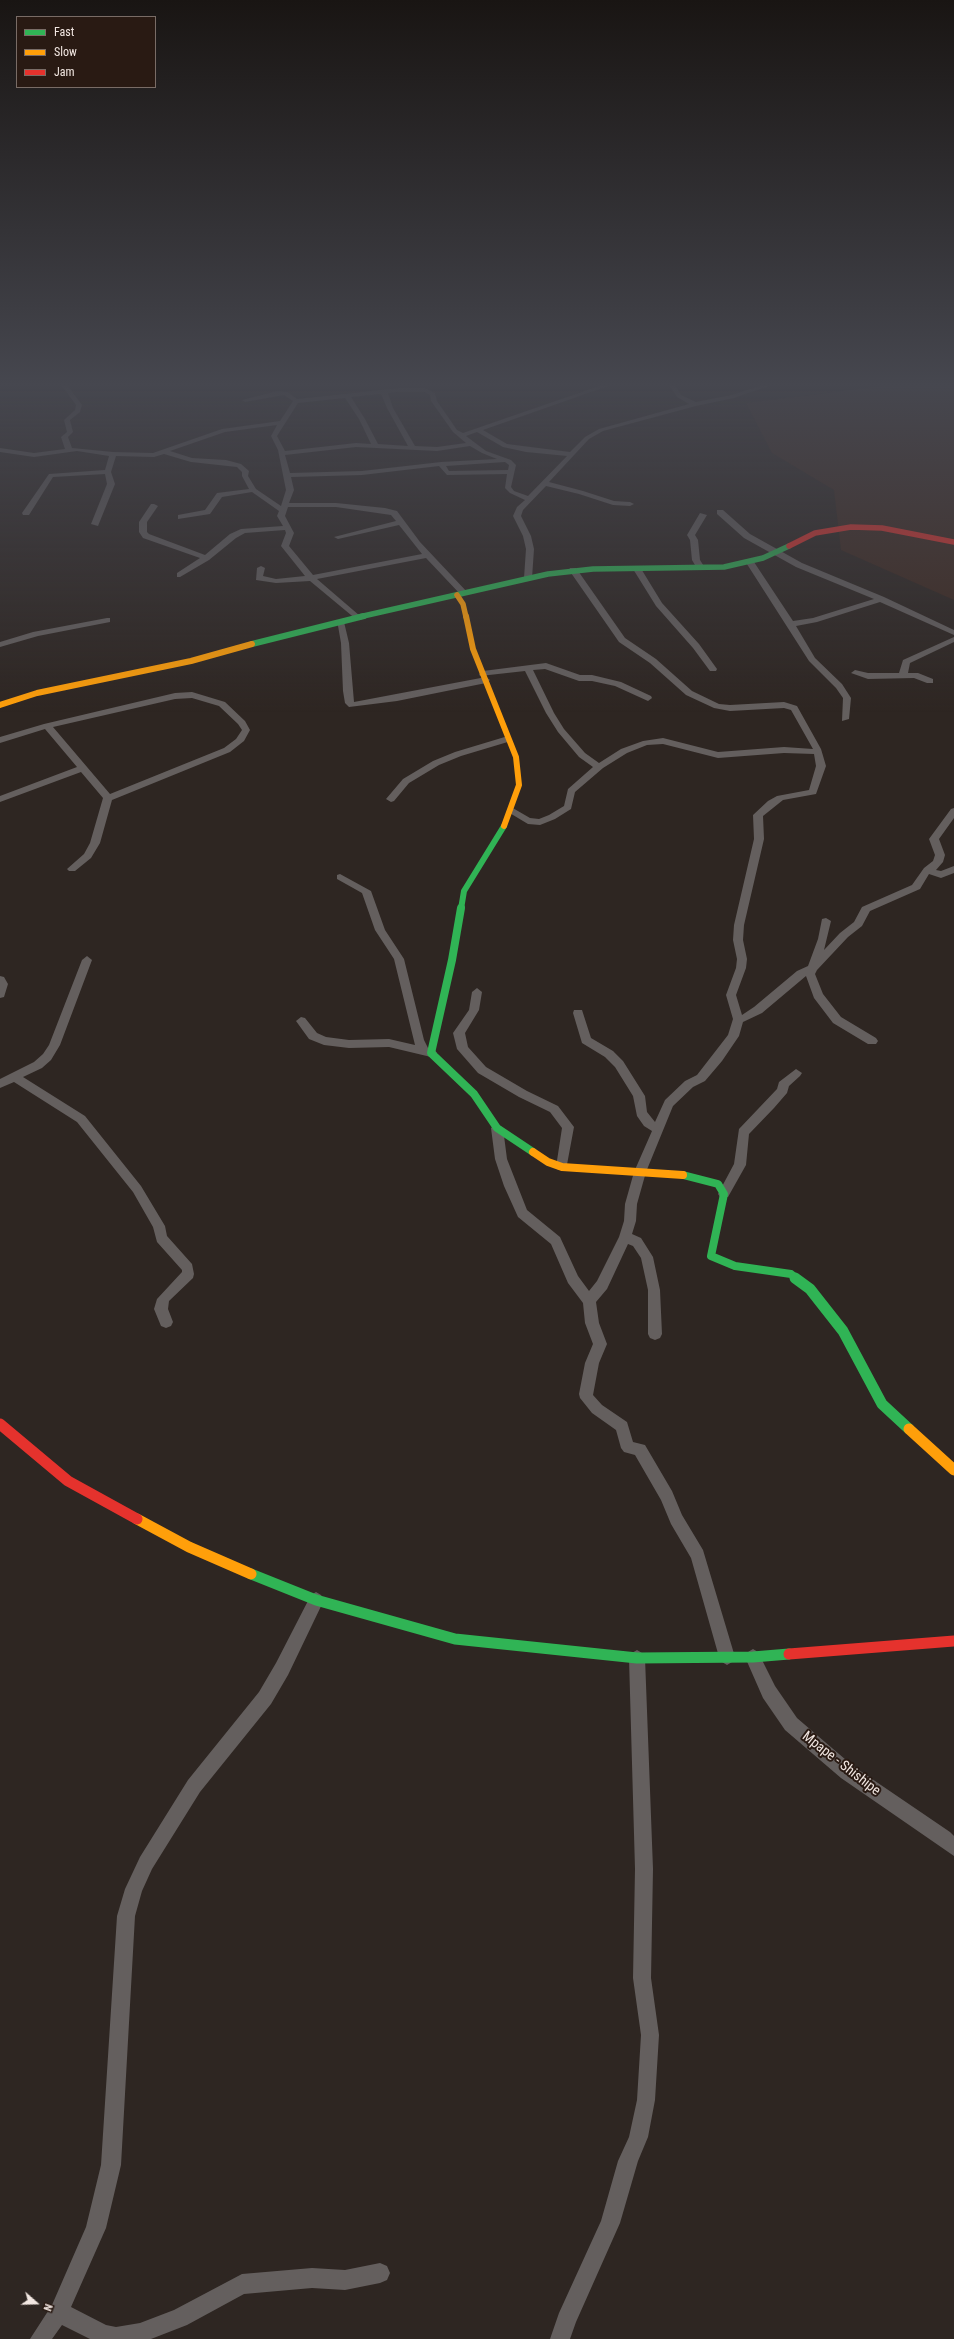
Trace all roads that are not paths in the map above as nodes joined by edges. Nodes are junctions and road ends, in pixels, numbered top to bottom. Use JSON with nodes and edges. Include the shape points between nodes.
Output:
{"nodes":[{"id":1,"x":37,"y":495,"type":"edge"},
{"id":2,"x":107,"y":495,"type":"edge"},
{"id":3,"x":220,"y":495,"type":"edge"},
{"id":4,"x":261,"y":495,"type":"edge"},
{"id":5,"x":288,"y":495,"type":"edge"},
{"id":6,"x":519,"y":495,"type":"edge"},
{"id":7,"x":533,"y":495,"type":"edge"},
{"id":8,"x":589,"y":495,"type":"edge"},
{"id":9,"x":529,"y":500,"type":"junction"},
{"id":10,"x":630,"y":504,"type":"dead end"},
{"id":11,"x":154,"y":506,"type":"dead end"},
{"id":12,"x":283,"y":507,"type":"junction"},
{"id":13,"x":26,"y":512,"type":"dead end"},
{"id":14,"x":720,"y":512,"type":"dead end"},
{"id":15,"x":702,"y":515,"type":"dead end"},
{"id":16,"x":181,"y":517,"type":"dead end"},
{"id":17,"x":401,"y":522,"type":"junction"},
{"id":18,"x":95,"y":524,"type":"dead end"},
{"id":19,"x":288,"y":528,"type":"junction"},
{"id":20,"x":338,"y":537,"type":"dead end"},
{"id":21,"x":227,"y":540,"type":"junction"},
{"id":22,"x":954,"y":542,"type":"edge"},
{"id":23,"x":776,"y":552,"type":"junction"},
{"id":24,"x":196,"y":555,"type":"junction"},
{"id":25,"x":428,"y":555,"type":"junction"},
{"id":26,"x":206,"y":558,"type":"junction"},
{"id":27,"x":749,"y":561,"type":"junction"},
{"id":28,"x":260,"y":568,"type":"dead end"},
{"id":29,"x":701,"y":568,"type":"junction"},
{"id":30,"x":637,"y":569,"type":"junction"},
{"id":31,"x":573,"y":570,"type":"junction"},
{"id":32,"x":180,"y":575,"type":"dead end"},
{"id":33,"x":312,"y":578,"type":"junction"},
{"id":34,"x":528,"y":578,"type":"junction"},
{"id":35,"x":461,"y":594,"type":"junction"},
{"id":36,"x":881,"y":599,"type":"junction"},
{"id":37,"x":358,"y":618,"type":"junction"},
{"id":38,"x":107,"y":620,"type":"dead end"},
{"id":39,"x":340,"y":622,"type":"junction"},
{"id":40,"x":792,"y":624,"type":"junction"},
{"id":41,"x":954,"y":633,"type":"edge"},
{"id":42,"x":954,"y":638,"type":"edge"},
{"id":43,"x":0,"y":645,"type":"edge"},
{"id":44,"x":528,"y":668,"type":"junction"},
{"id":45,"x":713,"y":669,"type":"dead end"},
{"id":46,"x":855,"y":673,"type":"dead end"},
{"id":47,"x":903,"y":674,"type":"junction"},
{"id":48,"x":484,"y":677,"type":"junction"},
{"id":49,"x":930,"y":681,"type":"dead end"},
{"id":50,"x":648,"y":698,"type":"dead end"},
{"id":51,"x":0,"y":705,"type":"edge"},
{"id":52,"x":844,"y":719,"type":"dead end"},
{"id":53,"x":48,"y":726,"type":"junction"},
{"id":54,"x":508,"y":738,"type":"junction"},
{"id":55,"x":0,"y":740,"type":"edge"},
{"id":56,"x":818,"y":752,"type":"junction"},
{"id":57,"x":599,"y":767,"type":"junction"},
{"id":58,"x":84,"y":768,"type":"junction"},
{"id":59,"x":108,"y":798,"type":"junction"},
{"id":60,"x":0,"y":799,"type":"edge"},
{"id":61,"x":391,"y":799,"type":"dead end"},
{"id":62,"x":511,"y":810,"type":"junction"},
{"id":63,"x":954,"y":811,"type":"edge"},
{"id":64,"x":72,"y":869,"type":"dead end"},
{"id":65,"x":954,"y":869,"type":"edge"},
{"id":66,"x":927,"y":870,"type":"junction"},
{"id":67,"x":340,"y":877,"type":"dead end"},
{"id":68,"x":826,"y":921,"type":"dead end"},
{"id":69,"x":87,"y":960,"type":"dead end"},
{"id":70,"x":814,"y":967,"type":"junction"},
{"id":71,"x":0,"y":980,"type":"edge"},
{"id":72,"x":477,"y":992,"type":"dead end"},
{"id":73,"x":0,"y":994,"type":"edge"},
{"id":74,"x":578,"y":1013,"type":"dead end"},
{"id":75,"x":738,"y":1019,"type":"junction"},
{"id":76,"x":301,"y":1021,"type":"dead end"},
{"id":77,"x":872,"y":1041,"type":"dead end"},
{"id":78,"x":427,"y":1052,"type":"junction"},
{"id":79,"x":796,"y":1073,"type":"dead end"},
{"id":80,"x":14,"y":1078,"type":"junction"},
{"id":81,"x":0,"y":1084,"type":"edge"},
{"id":82,"x":497,"y":1128,"type":"junction"},
{"id":83,"x":659,"y":1129,"type":"junction"},
{"id":84,"x":562,"y":1167,"type":"junction"},
{"id":85,"x":640,"y":1172,"type":"junction"},
{"id":86,"x":724,"y":1194,"type":"junction"},
{"id":87,"x":625,"y":1237,"type":"junction"},
{"id":88,"x":589,"y":1301,"type":"junction"},
{"id":89,"x":166,"y":1322,"type":"dead end"},
{"id":90,"x":655,"y":1334,"type":"dead end"},
{"id":91,"x":0,"y":1424,"type":"edge"},
{"id":92,"x":954,"y":1470,"type":"edge"},
{"id":93,"x":316,"y":1600,"type":"junction"},
{"id":94,"x":954,"y":1641,"type":"edge"},
{"id":95,"x":727,"y":1657,"type":"junction"},
{"id":96,"x":753,"y":1657,"type":"junction"},
{"id":97,"x":637,"y":1658,"type":"junction"},
{"id":98,"x":954,"y":1848,"type":"edge"},
{"id":99,"x":380,"y":2273,"type":"dead end"},
{"id":100,"x":59,"y":2312,"type":"junction"},
{"id":101,"x":40,"y":2339,"type":"edge"},
{"id":102,"x":560,"y":2339,"type":"edge"}],
"edges":[{"from":1,"to":13,"type":"street"},
{"from":2,"to":18,"type":"street"},
{"from":3,"to":16,"type":"street","via":[[207,512]]},
{"from":4,"to":12,"type":"street"},
{"from":5,"to":12,"type":"street"},
{"from":6,"to":9,"type":"street"},
{"from":7,"to":9,"type":"street"},
{"from":8,"to":10,"type":"street","via":[[613,504]]},
{"from":9,"to":34,"type":"street","via":[[517,516],[530,549]]},
{"from":11,"to":24,"type":"street","via":[[143,522],[142,532],[146,536]]},
{"from":12,"to":17,"type":"street","via":[[324,504],[385,510],[394,513]]},
{"from":12,"to":19,"type":"street","via":[[281,516]]},
{"from":14,"to":23,"type":"street","via":[[741,532]]},
{"from":15,"to":29,"type":"street","via":[[691,534],[696,560]]},
{"from":17,"to":20,"type":"street"},
{"from":17,"to":25,"type":"street"},
{"from":19,"to":21,"type":"street","via":[[244,531]]},
{"from":19,"to":33,"type":"street","via":[[290,533],[285,546]]},
{"from":21,"to":24,"type":"street"},
{"from":21,"to":26,"type":"street"},
{"from":22,"to":23,"type":"street","via":[[882,528],[851,527],[815,533]]},
{"from":23,"to":27,"type":"street"},
{"from":23,"to":36,"type":"street","via":[[823,577]]},
{"from":24,"to":26,"type":"street"},
{"from":25,"to":33,"type":"street"},
{"from":25,"to":35,"type":"street"},
{"from":26,"to":32,"type":"street"},
{"from":27,"to":29,"type":"street","via":[[724,567]]},
{"from":27,"to":40,"type":"street"},
{"from":28,"to":33,"type":"street","via":[[259,578],[267,581]]},
{"from":29,"to":30,"type":"street"},
{"from":30,"to":31,"type":"street"},
{"from":30,"to":45,"type":"street","via":[[659,604]]},
{"from":31,"to":34,"type":"street"},
{"from":31,"to":56,"type":"street","via":[[622,640],[653,661],[689,693],[717,706],[730,708],[791,706]]},
{"from":33,"to":37,"type":"street"},
{"from":34,"to":35,"type":"street"},
{"from":35,"to":37,"type":"street"},
{"from":35,"to":48,"type":"street","via":[[467,627]]},
{"from":36,"to":40,"type":"street","via":[[814,620]]},
{"from":36,"to":41,"type":"street"},
{"from":37,"to":39,"type":"street"},
{"from":38,"to":43,"type":"street","via":[[36,634]]},
{"from":39,"to":48,"type":"street","via":[[345,642],[347,691],[349,703],[352,705],[397,698]]},
{"from":39,"to":51,"type":"street","via":[[191,661],[37,693]]},
{"from":40,"to":52,"type":"street","via":[[812,659],[839,686],[847,698]]},
{"from":42,"to":47,"type":"street","via":[[906,662]]},
{"from":44,"to":48,"type":"street"},
{"from":44,"to":50,"type":"street","via":[[546,666],[579,678],[610,682]]},
{"from":44,"to":57,"type":"street","via":[[550,713],[562,730],[582,755]]},
{"from":46,"to":47,"type":"street","via":[[868,676]]},
{"from":47,"to":49,"type":"street","via":[[920,676]]},
{"from":48,"to":54,"type":"street"},
{"from":53,"to":55,"type":"street"},
{"from":53,"to":58,"type":"street"},
{"from":53,"to":59,"type":"street","via":[[192,695],[222,704],[246,730],[240,741],[227,750]]},
{"from":54,"to":61,"type":"street","via":[[436,763],[406,781]]},
{"from":54,"to":62,"type":"street","via":[[516,757],[519,776],[519,785]]},
{"from":56,"to":57,"type":"street","via":[[784,750],[718,755],[664,741],[646,743],[624,751]]},
{"from":56,"to":75,"type":"street","via":[[821,766],[813,792],[780,798],[771,802],[758,815],[759,839],[739,925],[741,968],[731,995]]},
{"from":57,"to":62,"type":"street","via":[[571,791],[568,807],[552,817],[540,822],[528,821]]},
{"from":58,"to":59,"type":"street"},
{"from":58,"to":60,"type":"street"},
{"from":59,"to":64,"type":"street","via":[[95,843],[88,856]]},
{"from":62,"to":78,"type":"street","via":[[464,891],[452,960]]},
{"from":63,"to":66,"type":"street","via":[[934,839],[940,855],[938,862]]},
{"from":65,"to":66,"type":"street","via":[[941,875]]},
{"from":66,"to":70,"type":"street","via":[[916,887],[866,909],[858,924]]},
{"from":67,"to":78,"type":"street","via":[[366,891],[380,930],[398,959],[418,1040]]},
{"from":68,"to":70,"type":"street"},
{"from":69,"to":80,"type":"street","via":[[47,1057]]},
{"from":70,"to":75,"type":"street","via":[[758,1010]]},
{"from":70,"to":77,"type":"street","via":[[810,974],[818,995],[828,1010],[837,1020]]},
{"from":71,"to":73,"type":"street","via":[[3,984]]},
{"from":72,"to":84,"type":"street","via":[[474,1010],[459,1033],[463,1049],[482,1070],[554,1109],[568,1126]]},
{"from":74,"to":83,"type":"street","via":[[586,1040],[609,1054],[619,1064],[639,1096],[641,1113],[648,1123]]},
{"from":75,"to":83,"type":"street","via":[[733,1036],[718,1058],[701,1078],[689,1084],[670,1103]]},
{"from":76,"to":78,"type":"street","via":[[313,1036],[324,1041],[349,1044],[389,1043]]},
{"from":78,"to":82,"type":"street","via":[[474,1094]]},
{"from":79,"to":86,"type":"street","via":[[783,1085],[783,1090],[770,1105],[743,1132],[740,1165]]},
{"from":80,"to":81,"type":"street"},
{"from":80,"to":89,"type":"street","via":[[81,1119],[137,1189],[159,1226],[165,1244],[188,1268],[188,1274],[163,1299],[161,1309]]},
{"from":82,"to":84,"type":"street","via":[[548,1162]]},
{"from":82,"to":88,"type":"street","via":[[501,1159],[522,1213],[556,1240],[573,1278]]},
{"from":83,"to":85,"type":"street"},
{"from":84,"to":85,"type":"street"},
{"from":85,"to":86,"type":"street","via":[[691,1175],[718,1184]]},
{"from":85,"to":87,"type":"street"},
{"from":86,"to":92,"type":"street","via":[[711,1256],[735,1266],[791,1274],[810,1289],[843,1331],[882,1404]]},
{"from":87,"to":88,"type":"street","via":[[602,1285]]},
{"from":87,"to":90,"type":"street","via":[[637,1242],[647,1257],[654,1290]]},
{"from":88,"to":95,"type":"street","via":[[592,1322],[600,1344],[592,1363],[587,1398],[622,1426],[626,1443],[629,1447],[640,1450],[667,1496],[676,1519],[698,1555]]},
{"from":91,"to":93,"type":"street","via":[[68,1481],[189,1547]]},
{"from":93,"to":97,"type":"street","via":[[456,1639]]},
{"from":93,"to":100,"type":"street","via":[[265,1698],[194,1786],[156,1846],[134,1889],[126,1916],[111,2165],[96,2228]]},
{"from":94,"to":96,"type":"street"},
{"from":95,"to":96,"type":"street"},
{"from":95,"to":97,"type":"street"},
{"from":96,"to":98,"type":"street","name":"Mpape - Shishipe","via":[[769,1692],[791,1724],[847,1772],[944,1838]]},
{"from":97,"to":102,"type":"street","via":[[644,1869],[642,1978],[650,2035],[646,2100],[638,2138],[628,2161],[610,2223],[566,2320]]},
{"from":99,"to":100,"type":"street","via":[[345,2280],[312,2278],[242,2284],[180,2318],[140,2333],[116,2337],[104,2335]]},
{"from":100,"to":101,"type":"street"}]}
